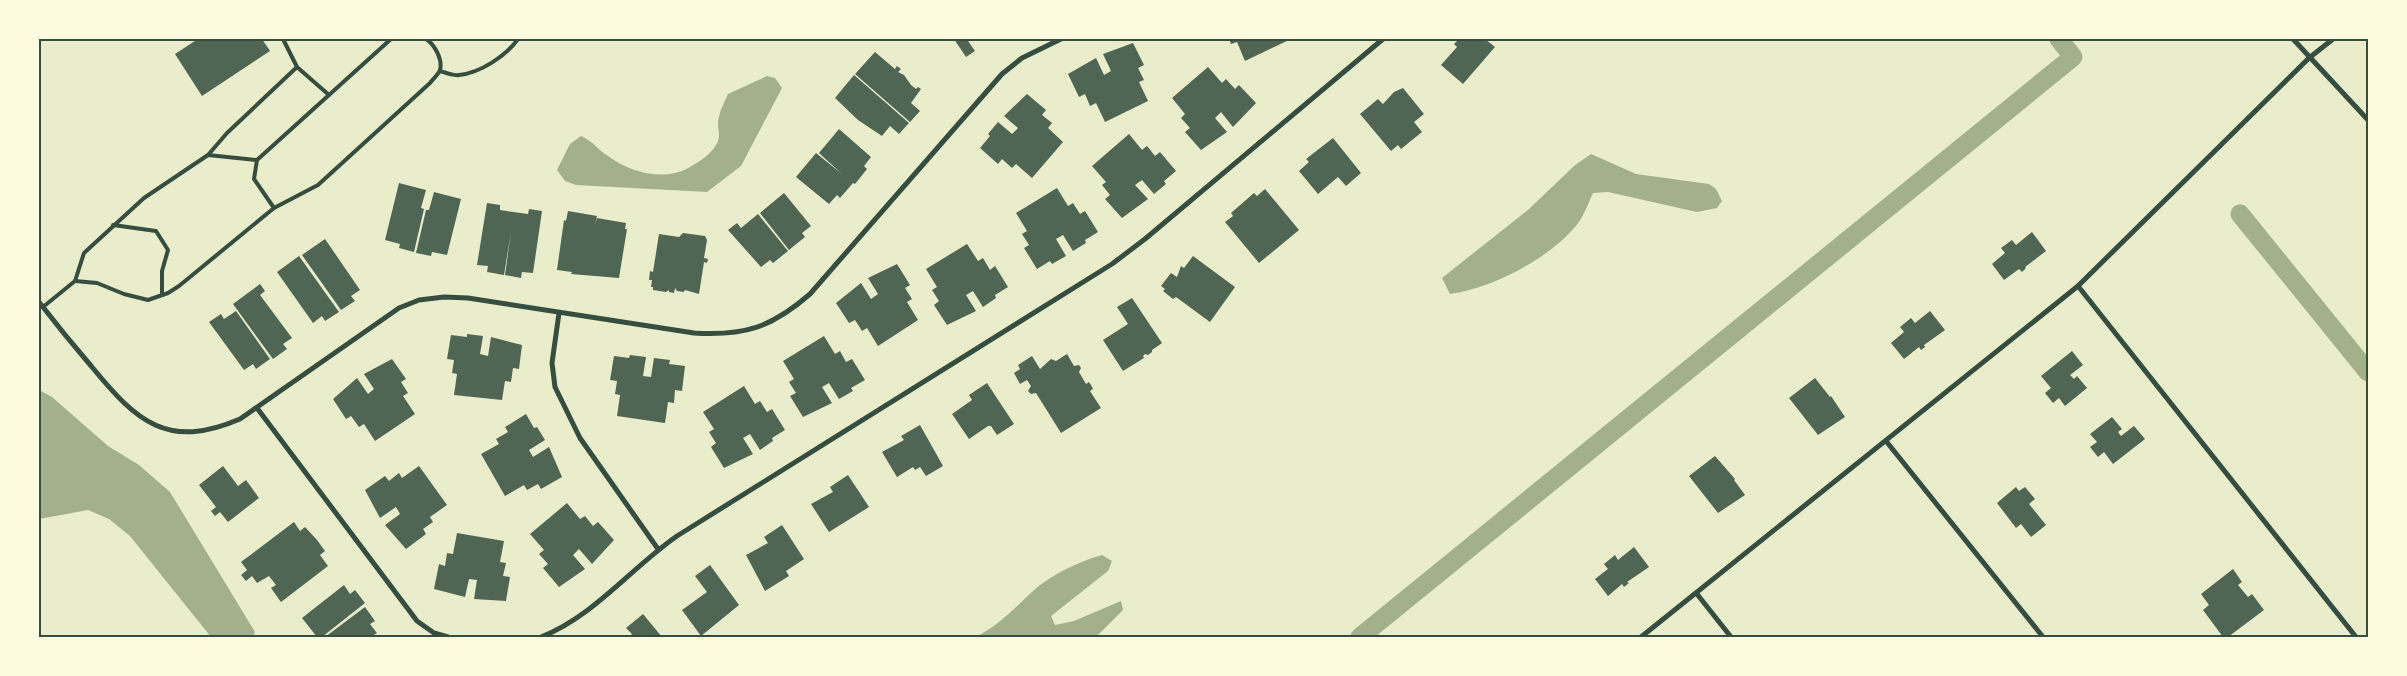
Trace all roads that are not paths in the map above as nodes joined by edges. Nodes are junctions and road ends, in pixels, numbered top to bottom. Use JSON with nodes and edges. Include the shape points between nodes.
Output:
{"nodes":[{"id":1,"x":283,"y":39,"type":"edge"},
{"id":2,"x":391,"y":39,"type":"edge"},
{"id":3,"x":426,"y":39,"type":"edge"},
{"id":4,"x":518,"y":39,"type":"edge"},
{"id":5,"x":1060,"y":39,"type":"edge"},
{"id":6,"x":1383,"y":39,"type":"edge"},
{"id":7,"x":2293,"y":39,"type":"edge"},
{"id":8,"x":2333,"y":39,"type":"edge"},
{"id":9,"x":2309,"y":58,"type":"junction"},
{"id":10,"x":297,"y":67,"type":"junction"},
{"id":11,"x":440,"y":71,"type":"junction"},
{"id":12,"x":328,"y":95,"type":"junction"},
{"id":13,"x":2368,"y":120,"type":"edge"},
{"id":14,"x":208,"y":155,"type":"junction"},
{"id":15,"x":257,"y":160,"type":"junction"},
{"id":16,"x":274,"y":208,"type":"junction"},
{"id":17,"x":113,"y":225,"type":"junction"},
{"id":18,"x":75,"y":281,"type":"junction"},
{"id":19,"x":2078,"y":286,"type":"junction"},
{"id":20,"x":162,"y":295,"type":"junction"},
{"id":21,"x":40,"y":306,"type":"edge"},
{"id":22,"x":559,"y":313,"type":"junction"},
{"id":23,"x":257,"y":408,"type":"junction"},
{"id":24,"x":1886,"y":441,"type":"junction"},
{"id":25,"x":658,"y":549,"type":"junction"},
{"id":26,"x":1696,"y":594,"type":"junction"},
{"id":27,"x":448,"y":637,"type":"edge"},
{"id":28,"x":541,"y":637,"type":"edge"},
{"id":29,"x":1642,"y":637,"type":"edge"},
{"id":30,"x":1731,"y":637,"type":"edge"},
{"id":31,"x":2043,"y":637,"type":"edge"},
{"id":32,"x":2356,"y":637,"type":"edge"}],
"edges":[{"from":1,"to":10,"type":"lane"},
{"from":2,"to":12,"type":"lane"},
{"from":3,"to":11,"type":"lane","via":[[431,42],[440,61]]},
{"from":4,"to":11,"type":"lane","via":[[493,62],[473,72],[457,76]]},
{"from":5,"to":22,"type":"street","via":[[1022,58],[1002,74],[815,288],[793,309],[773,320],[749,330],[694,334]]},
{"from":6,"to":25,"type":"street","via":[[1112,264]]},
{"from":7,"to":9,"type":"street"},
{"from":8,"to":9,"type":"street"},
{"from":9,"to":13,"type":"street"},
{"from":9,"to":19,"type":"street"},
{"from":10,"to":12,"type":"lane"},
{"from":10,"to":14,"type":"lane","via":[[226,133]]},
{"from":11,"to":16,"type":"lane","via":[[318,185]]},
{"from":12,"to":15,"type":"lane"},
{"from":14,"to":15,"type":"lane"},
{"from":14,"to":17,"type":"lane","via":[[144,198]]},
{"from":15,"to":16,"type":"lane","via":[[254,179]]},
{"from":16,"to":20,"type":"lane","via":[[179,286]]},
{"from":17,"to":18,"type":"lane","via":[[84,253]]},
{"from":17,"to":20,"type":"lane","via":[[156,231],[168,250],[162,271]]},
{"from":18,"to":20,"type":"lane","via":[[97,283],[148,300]]},
{"from":18,"to":21,"type":"lane"},
{"from":19,"to":24,"type":"street"},
{"from":19,"to":32,"type":"street"},
{"from":21,"to":23,"type":"street","via":[[131,411],[149,423],[172,431],[195,432],[219,428]]},
{"from":22,"to":23,"type":"street","via":[[468,298],[419,300],[381,320]]},
{"from":22,"to":25,"type":"street","via":[[552,363],[555,387],[580,438]]},
{"from":23,"to":27,"type":"street","via":[[417,621]]},
{"from":24,"to":26,"type":"street"},
{"from":24,"to":31,"type":"street"},
{"from":25,"to":28,"type":"street","via":[[578,617]]},
{"from":26,"to":29,"type":"street"},
{"from":26,"to":30,"type":"street"}]}
